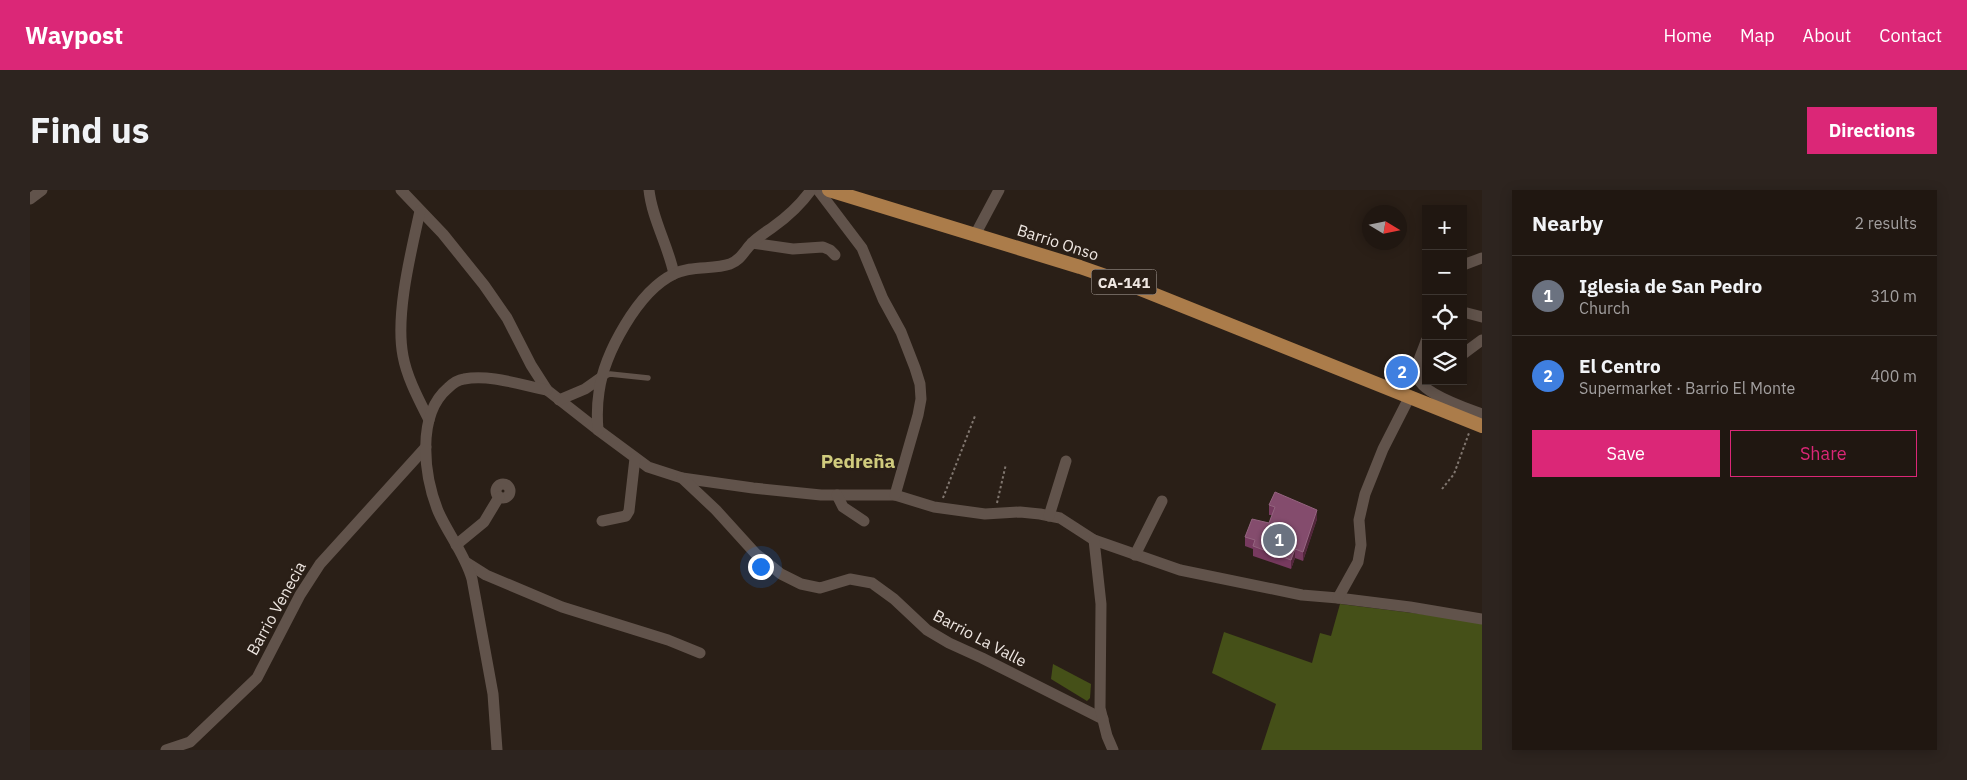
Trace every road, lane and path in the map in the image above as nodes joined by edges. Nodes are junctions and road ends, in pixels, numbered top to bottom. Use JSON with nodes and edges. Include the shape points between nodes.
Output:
{"nodes":[{"id":1,"x":42,"y":190,"type":"edge"},
{"id":2,"x":401,"y":190,"type":"edge"},
{"id":3,"x":649,"y":190,"type":"edge"},
{"id":4,"x":811,"y":190,"type":"edge"},
{"id":5,"x":818,"y":190,"type":"edge"},
{"id":6,"x":829,"y":190,"type":"edge"},
{"id":7,"x":999,"y":190,"type":"edge"},
{"id":8,"x":30,"y":199,"type":"edge"},
{"id":9,"x":420,"y":211,"type":"junction"},
{"id":10,"x":975,"y":235,"type":"junction"},
{"id":11,"x":752,"y":243,"type":"junction"},
{"id":12,"x":835,"y":255,"type":"dead end"},
{"id":13,"x":1482,"y":258,"type":"edge"},
{"id":14,"x":1467,"y":264,"type":"edge"},
{"id":15,"x":674,"y":274,"type":"junction"},
{"id":16,"x":1467,"y":313,"type":"edge"},
{"id":17,"x":1482,"y":316,"type":"edge"},
{"id":18,"x":1482,"y":340,"type":"edge"},
{"id":19,"x":1467,"y":351,"type":"edge"},
{"id":20,"x":1422,"y":353,"type":"edge"},
{"id":21,"x":602,"y":377,"type":"junction"},
{"id":22,"x":648,"y":378,"type":"dead end"},
{"id":23,"x":1422,"y":385,"type":"edge"},
{"id":24,"x":1430,"y":385,"type":"edge"},
{"id":25,"x":547,"y":390,"type":"junction"},
{"id":26,"x":1410,"y":396,"type":"junction"},
{"id":27,"x":559,"y":400,"type":"junction"},
{"id":28,"x":975,"y":416,"type":"dead end"},
{"id":29,"x":429,"y":420,"type":"junction"},
{"id":30,"x":1479,"y":421,"type":"edge"},
{"id":31,"x":598,"y":430,"type":"junction"},
{"id":32,"x":426,"y":447,"type":"junction"},
{"id":33,"x":635,"y":458,"type":"junction"},
{"id":34,"x":1066,"y":461,"type":"dead end"},
{"id":35,"x":1006,"y":464,"type":"dead end"},
{"id":36,"x":682,"y":478,"type":"junction"},
{"id":37,"x":1442,"y":489,"type":"dead end"},
{"id":38,"x":838,"y":495,"type":"junction"},
{"id":39,"x":895,"y":495,"type":"junction"},
{"id":40,"x":499,"y":497,"type":"dead end"},
{"id":41,"x":1162,"y":501,"type":"dead end"},
{"id":42,"x":940,"y":507,"type":"junction"},
{"id":43,"x":995,"y":513,"type":"junction"},
{"id":44,"x":1050,"y":516,"type":"junction"},
{"id":45,"x":864,"y":520,"type":"dead end"},
{"id":46,"x":602,"y":521,"type":"dead end"},
{"id":47,"x":1094,"y":540,"type":"junction"},
{"id":48,"x":456,"y":545,"type":"junction"},
{"id":49,"x":1135,"y":555,"type":"junction"},
{"id":50,"x":467,"y":563,"type":"junction"},
{"id":51,"x":1338,"y":598,"type":"junction"},
{"id":52,"x":1482,"y":619,"type":"edge"},
{"id":53,"x":700,"y":653,"type":"dead end"},
{"id":54,"x":1103,"y":719,"type":"junction"},
{"id":55,"x":166,"y":750,"type":"edge"},
{"id":56,"x":497,"y":750,"type":"edge"},
{"id":57,"x":1113,"y":750,"type":"edge"}],
"edges":[{"from":1,"to":8,"type":"street"},
{"from":2,"to":9,"type":"street"},
{"from":3,"to":15,"type":"street"},
{"from":4,"to":11,"type":"street","via":[[783,220]]},
{"from":5,"to":39,"type":"street","via":[[862,248],[907,346],[920,384],[918,415]]},
{"from":6,"to":10,"type":"main road","name":"Barrio Onso","number":"CA-141"},
{"from":7,"to":10,"type":"street"},
{"from":9,"to":25,"type":"street","via":[[484,285],[507,318]]},
{"from":9,"to":29,"type":"street","via":[[401,326],[403,356]]},
{"from":10,"to":26,"type":"main road","name":"Barrio Onso","number":"CA-141","via":[[1123,282]]},
{"from":11,"to":12,"type":"street","via":[[793,249],[823,248]]},
{"from":11,"to":15,"type":"street","via":[[740,259],[731,264]]},
{"from":13,"to":14,"type":"street"},
{"from":15,"to":21,"type":"street","via":[[648,294],[629,318]]},
{"from":16,"to":17,"type":"street"},
{"from":18,"to":19,"type":"street"},
{"from":20,"to":23,"type":"street","via":[[1416,372]]},
{"from":21,"to":22,"type":"lane","via":[[610,374]]},
{"from":21,"to":27,"type":"street","via":[[585,389]]},
{"from":21,"to":31,"type":"street"},
{"from":24,"to":30,"type":"street"},
{"from":25,"to":27,"type":"street"},
{"from":25,"to":29,"type":"street","via":[[491,379],[463,379],[454,382],[444,392],[433,406]]},
{"from":26,"to":30,"type":"main road","number":"CA-141"},
{"from":26,"to":51,"type":"street","via":[[1364,494],[1359,520],[1358,562]]},
{"from":27,"to":31,"type":"street"},
{"from":28,"to":42,"type":"path"},
{"from":29,"to":32,"type":"street"},
{"from":30,"to":37,"type":"path","via":[[1454,474]]},
{"from":31,"to":33,"type":"street"},
{"from":32,"to":48,"type":"street","via":[[428,476],[438,509]]},
{"from":32,"to":55,"type":"street","name":"Barrio Venecia","via":[[320,564],[300,595],[257,678],[190,742]]},
{"from":33,"to":36,"type":"street"},
{"from":33,"to":46,"type":"street","via":[[629,511],[626,516]]},
{"from":34,"to":44,"type":"street"},
{"from":35,"to":43,"type":"path"},
{"from":36,"to":38,"type":"street"},
{"from":36,"to":54,"type":"street","name":"Barrio La Valle","via":[[755,553],[781,574],[801,584],[820,588],[850,580],[872,583],[927,630],[949,643]]},
{"from":38,"to":39,"type":"street"},
{"from":38,"to":45,"type":"street","via":[[843,507]]},
{"from":39,"to":42,"type":"street"},
{"from":40,"to":48,"type":"street","via":[[484,522]]},
{"from":41,"to":49,"type":"street"},
{"from":42,"to":43,"type":"street"},
{"from":43,"to":44,"type":"street"},
{"from":44,"to":47,"type":"street","via":[[1074,525]]},
{"from":47,"to":49,"type":"street"},
{"from":47,"to":54,"type":"street","via":[[1101,604],[1100,708]]},
{"from":48,"to":50,"type":"street"},
{"from":49,"to":51,"type":"street","via":[[1180,570],[1302,595]]},
{"from":50,"to":53,"type":"street","via":[[486,575],[562,607]]},
{"from":50,"to":56,"type":"street","via":[[494,694]]},
{"from":51,"to":52,"type":"street"},
{"from":54,"to":57,"type":"street"}]}
